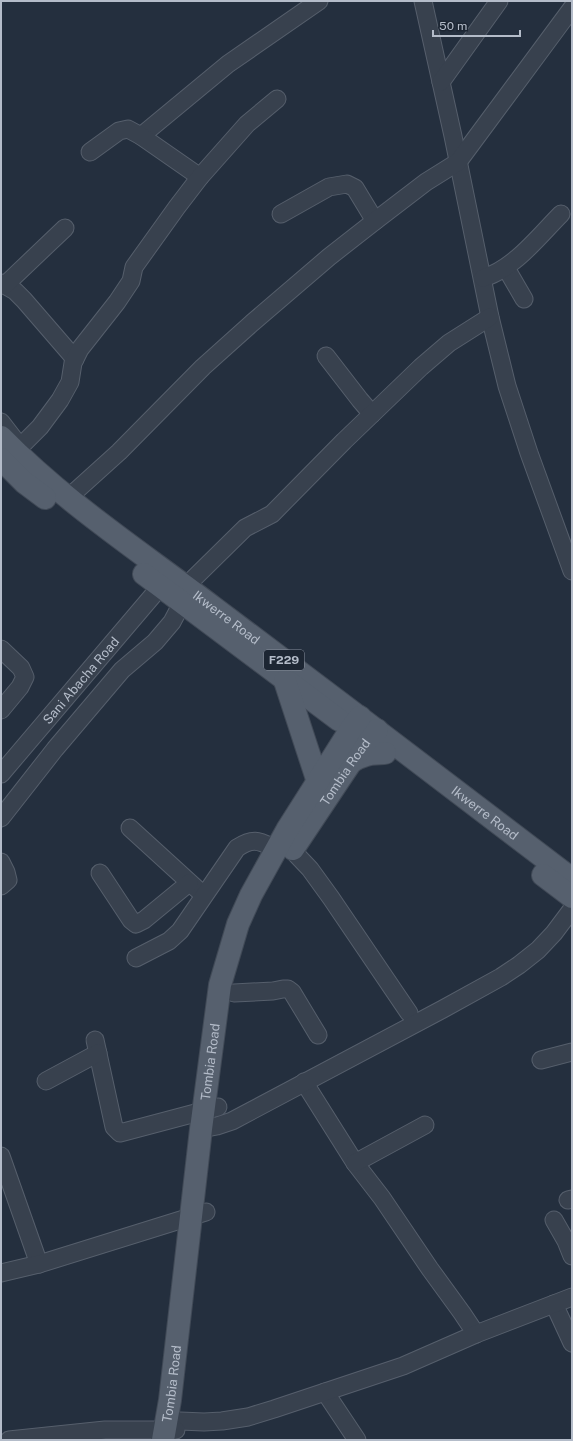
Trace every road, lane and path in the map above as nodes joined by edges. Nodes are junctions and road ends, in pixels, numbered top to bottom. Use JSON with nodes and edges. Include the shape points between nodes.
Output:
{"nodes":[{"id":1,"x":319,"y":1,"type":"edge"},
{"id":2,"x":423,"y":1,"type":"edge"},
{"id":3,"x":499,"y":1,"type":"edge"},
{"id":4,"x":572,"y":8,"type":"edge"},
{"id":5,"x":441,"y":82,"type":"junction"},
{"id":6,"x":277,"y":99,"type":"dead end"},
{"id":7,"x":141,"y":136,"type":"junction"},
{"id":8,"x":90,"y":152,"type":"dead end"},
{"id":9,"x":458,"y":162,"type":"junction"},
{"id":10,"x":200,"y":177,"type":"junction"},
{"id":11,"x":281,"y":214,"type":"dead end"},
{"id":12,"x":561,"y":214,"type":"dead end"},
{"id":13,"x":375,"y":221,"type":"junction"},
{"id":14,"x":65,"y":228,"type":"dead end"},
{"id":15,"x":506,"y":268,"type":"junction"},
{"id":16,"x":483,"y":278,"type":"junction"},
{"id":17,"x":3,"y":284,"type":"edge"},
{"id":18,"x":524,"y":299,"type":"dead end"},
{"id":19,"x":490,"y":318,"type":"junction"},
{"id":20,"x":326,"y":356,"type":"dead end"},
{"id":21,"x":75,"y":359,"type":"junction"},
{"id":22,"x":372,"y":414,"type":"junction"},
{"id":23,"x":1,"y":422,"type":"edge"},
{"id":24,"x":10,"y":442,"type":"edge"},
{"id":25,"x":1,"y":459,"type":"edge"},
{"id":26,"x":1,"y":467,"type":"edge"},
{"id":27,"x":25,"y":482,"type":"junction"},
{"id":28,"x":67,"y":497,"type":"junction"},
{"id":29,"x":572,"y":571,"type":"edge"},
{"id":30,"x":160,"y":586,"type":"junction"},
{"id":31,"x":184,"y":594,"type":"junction"},
{"id":32,"x":1,"y":649,"type":"edge"},
{"id":33,"x":285,"y":681,"type":"junction"},
{"id":34,"x":1,"y":710,"type":"edge"},
{"id":35,"x":364,"y":729,"type":"junction"},
{"id":36,"x":384,"y":753,"type":"junction"},
{"id":37,"x":351,"y":762,"type":"junction"},
{"id":38,"x":1,"y":774,"type":"edge"},
{"id":39,"x":318,"y":782,"type":"junction"},
{"id":40,"x":1,"y":818,"type":"edge"},
{"id":41,"x":130,"y":828,"type":"dead end"},
{"id":42,"x":284,"y":850,"type":"junction"},
{"id":43,"x":1,"y":862,"type":"edge"},
{"id":44,"x":100,"y":873,"type":"dead end"},
{"id":45,"x":572,"y":879,"type":"edge"},
{"id":46,"x":189,"y":883,"type":"junction"},
{"id":47,"x":1,"y":886,"type":"edge"},
{"id":48,"x":204,"y":896,"type":"junction"},
{"id":49,"x":572,"y":897,"type":"edge"},
{"id":50,"x":572,"y":909,"type":"edge"},
{"id":51,"x":136,"y":958,"type":"dead end"},
{"id":52,"x":234,"y":993,"type":"junction"},
{"id":53,"x":409,"y":1012,"type":"dead end"},
{"id":54,"x":318,"y":1035,"type":"dead end"},
{"id":55,"x":572,"y":1052,"type":"edge"},
{"id":56,"x":540,"y":1060,"type":"dead end"},
{"id":57,"x":46,"y":1081,"type":"dead end"},
{"id":58,"x":304,"y":1082,"type":"junction"},
{"id":59,"x":210,"y":1118,"type":"junction"},
{"id":60,"x":425,"y":1126,"type":"dead end"},
{"id":61,"x":1,"y":1156,"type":"edge"},
{"id":62,"x":355,"y":1163,"type":"junction"},
{"id":63,"x":199,"y":1214,"type":"junction"},
{"id":64,"x":554,"y":1220,"type":"dead end"},
{"id":65,"x":572,"y":1256,"type":"edge"},
{"id":66,"x":40,"y":1264,"type":"junction"},
{"id":67,"x":1,"y":1273,"type":"edge"},
{"id":68,"x":572,"y":1297,"type":"edge"},
{"id":69,"x":554,"y":1304,"type":"junction"},
{"id":70,"x":476,"y":1334,"type":"junction"},
{"id":71,"x":572,"y":1342,"type":"edge"},
{"id":72,"x":325,"y":1392,"type":"junction"},
{"id":73,"x":173,"y":1432,"type":"edge"},
{"id":74,"x":9,"y":1440,"type":"edge"},
{"id":75,"x":357,"y":1440,"type":"edge"}],
"edges":[{"from":1,"to":7,"type":"street","via":[[228,64]]},
{"from":2,"to":5,"type":"street"},
{"from":3,"to":5,"type":"street"},
{"from":4,"to":9,"type":"street"},
{"from":5,"to":9,"type":"street"},
{"from":6,"to":10,"type":"street","via":[[247,124]]},
{"from":7,"to":8,"type":"street","via":[[128,129],[119,131]]},
{"from":7,"to":10,"type":"street"},
{"from":9,"to":13,"type":"street","via":[[426,182]]},
{"from":9,"to":16,"type":"street"},
{"from":10,"to":21,"type":"street","via":[[134,266],[128,287]]},
{"from":11,"to":13,"type":"street","via":[[329,187],[347,184],[355,188]]},
{"from":12,"to":15,"type":"street"},
{"from":13,"to":28,"type":"street","via":[[252,323],[203,367],[119,452]]},
{"from":14,"to":17,"type":"street"},
{"from":15,"to":16,"type":"street"},
{"from":15,"to":18,"type":"street"},
{"from":16,"to":19,"type":"street"},
{"from":17,"to":21,"type":"street","via":[[24,300]]},
{"from":19,"to":22,"type":"street","via":[[449,344]]},
{"from":19,"to":29,"type":"street","via":[[507,386]]},
{"from":20,"to":22,"type":"street"},
{"from":21,"to":24,"type":"street","via":[[70,382],[40,427]]},
{"from":22,"to":31,"type":"street","via":[[272,514],[245,528]]},
{"from":23,"to":24,"type":"street"},
{"from":24,"to":28,"type":"main road","name":"Ikwerre Road","number":"F229","via":[[40,476]]},
{"from":25,"to":27,"type":"main road","name":"Ikwerre Road","number":"F229"},
{"from":26,"to":27,"type":"street"},
{"from":27,"to":30,"type":"main road","name":"Ikwerre Road","number":"F229"},
{"from":28,"to":31,"type":"main road","name":"Ikwerre Road","number":"F229"},
{"from":30,"to":31,"type":"main road","name":"Ikwerre Road","number":"F229"},
{"from":30,"to":38,"type":"street","name":"Sani Abacha Road"},
{"from":31,"to":33,"type":"main road","name":"Ikwerre Road","number":"F229"},
{"from":31,"to":35,"type":"main road","name":"Ikwerre Road","number":"F229"},
{"from":31,"to":40,"type":"street","via":[[172,622],[155,642],[122,670]]},
{"from":32,"to":34,"type":"street","via":[[21,668],[25,676],[20,687]]},
{"from":33,"to":35,"type":"main road","name":"Ikwerre Road","number":"F229"},
{"from":33,"to":39,"type":"main road"},
{"from":35,"to":36,"type":"main road","name":"Ikwerre Road","number":"F229"},
{"from":35,"to":37,"type":"main road","name":"Tombia Road"},
{"from":35,"to":39,"type":"main road","name":"Tombia Road"},
{"from":35,"to":45,"type":"main road","name":"Ikwerre Road","number":"F229"},
{"from":36,"to":37,"type":"main road","via":[[361,756]]},
{"from":36,"to":49,"type":"main road","name":"Ikwerre Road","number":"F229"},
{"from":37,"to":42,"type":"main road","name":"Tombia Road"},
{"from":39,"to":42,"type":"main road","name":"Tombia Road"},
{"from":41,"to":46,"type":"street"},
{"from":42,"to":48,"type":"street","via":[[258,841],[247,842],[237,848]]},
{"from":42,"to":52,"type":"main road","name":"Tombia Road","via":[[248,940]]},
{"from":42,"to":53,"type":"street","via":[[310,869]]},
{"from":42,"to":59,"type":"main road","name":"Tombia Road","via":[[251,895],[238,924],[220,985]]},
{"from":43,"to":47,"type":"street","via":[[8,880]]},
{"from":44,"to":46,"type":"street","via":[[136,924]]},
{"from":46,"to":48,"type":"street"},
{"from":48,"to":51,"type":"street","via":[[176,936]]},
{"from":50,"to":58,"type":"street","via":[[538,950],[519,965],[444,1009]]},
{"from":52,"to":54,"type":"street","via":[[288,989]]},
{"from":52,"to":59,"type":"main road","name":"Tombia Road"},
{"from":55,"to":56,"type":"street"},
{"from":57,"to":59,"type":"street","via":[[96,1047],[114,1127],[120,1133]]},
{"from":58,"to":59,"type":"street","via":[[232,1121]]},
{"from":58,"to":62,"type":"street"},
{"from":59,"to":63,"type":"main road","name":"Tombia Road"},
{"from":60,"to":62,"type":"street"},
{"from":61,"to":66,"type":"street"},
{"from":62,"to":70,"type":"street"},
{"from":63,"to":66,"type":"street"},
{"from":63,"to":73,"type":"main road","name":"Tombia Road"},
{"from":64,"to":65,"type":"street"},
{"from":66,"to":67,"type":"street"},
{"from":68,"to":69,"type":"street"},
{"from":69,"to":70,"type":"street"},
{"from":69,"to":71,"type":"street"},
{"from":70,"to":72,"type":"street","via":[[403,1366]]},
{"from":72,"to":73,"type":"street","via":[[248,1417],[204,1422]]},
{"from":72,"to":75,"type":"street"},
{"from":73,"to":74,"type":"street","via":[[105,1430]]}]}
